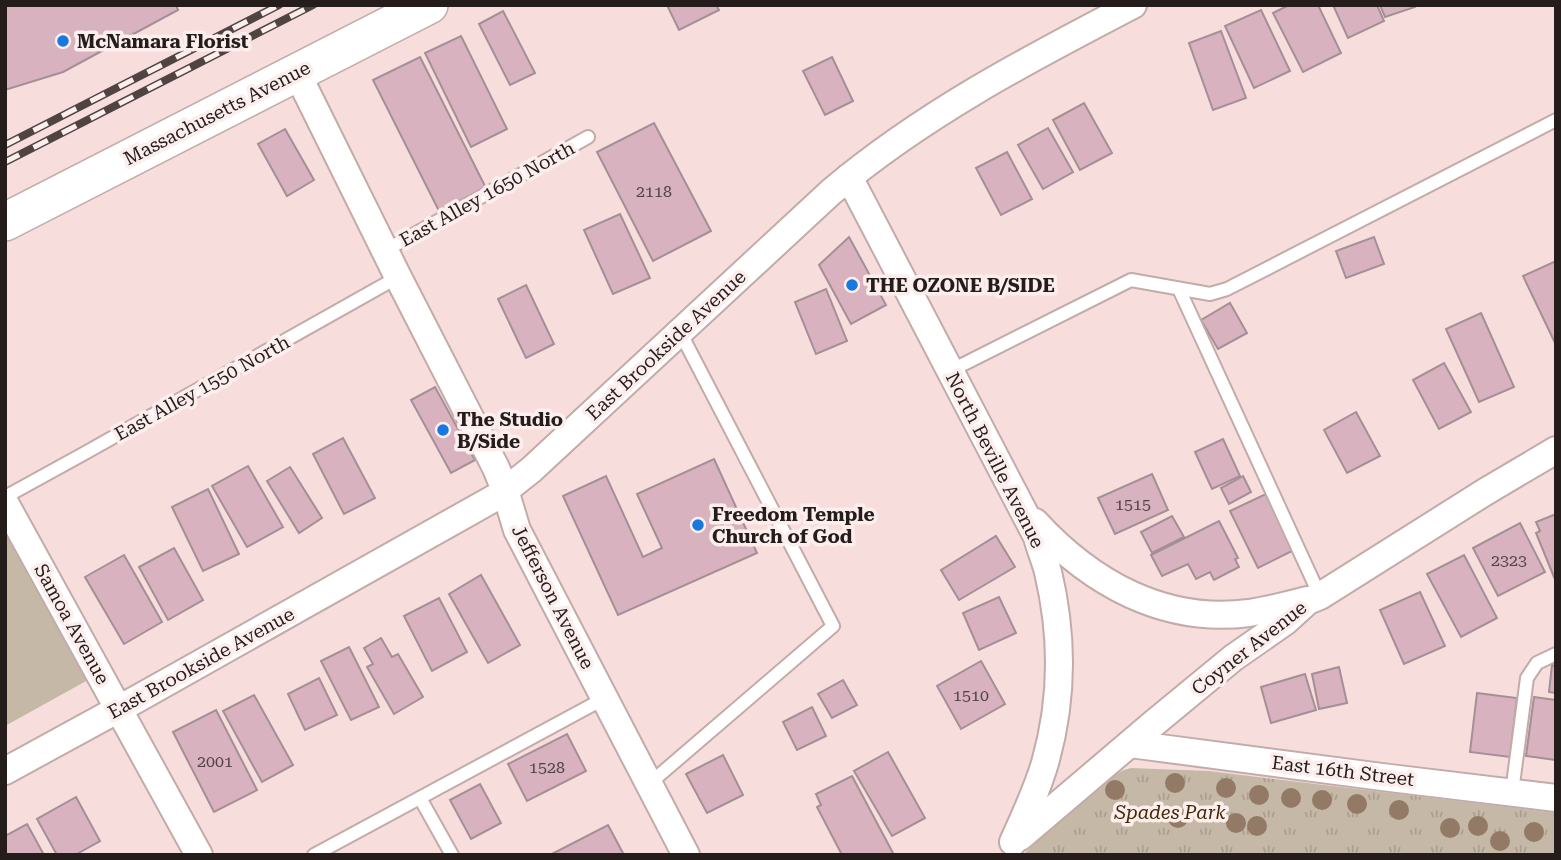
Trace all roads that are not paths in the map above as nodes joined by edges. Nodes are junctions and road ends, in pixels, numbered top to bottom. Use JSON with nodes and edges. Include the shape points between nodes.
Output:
{"nodes":[{"id":1,"x":429,"y":5,"type":"edge"},
{"id":2,"x":1133,"y":5,"type":"edge"},
{"id":3,"x":297,"y":73,"type":"junction"},
{"id":4,"x":1556,"y":120,"type":"edge"},
{"id":5,"x":588,"y":137,"type":"dead end"},
{"id":6,"x":849,"y":177,"type":"junction"},
{"id":7,"x":5,"y":222,"type":"edge"},
{"id":8,"x":386,"y":250,"type":"junction"},
{"id":9,"x":398,"y":277,"type":"junction"},
{"id":10,"x":1179,"y":289,"type":"junction"},
{"id":11,"x":680,"y":332,"type":"junction"},
{"id":12,"x":950,"y":371,"type":"junction"},
{"id":13,"x":1556,"y":450,"type":"edge"},
{"id":14,"x":505,"y":490,"type":"junction"},
{"id":15,"x":5,"y":497,"type":"edge"},
{"id":16,"x":5,"y":503,"type":"edge"},
{"id":17,"x":1022,"y":508,"type":"junction"},
{"id":18,"x":1315,"y":598,"type":"junction"},
{"id":19,"x":1556,"y":654,"type":"edge"},
{"id":20,"x":605,"y":698,"type":"junction"},
{"id":21,"x":119,"y":709,"type":"junction"},
{"id":22,"x":1130,"y":744,"type":"junction"},
{"id":23,"x":5,"y":771,"type":"edge"},
{"id":24,"x":649,"y":784,"type":"junction"},
{"id":25,"x":1512,"y":792,"type":"junction"},
{"id":26,"x":420,"y":798,"type":"junction"},
{"id":27,"x":1556,"y":798,"type":"edge"},
{"id":28,"x":1007,"y":848,"type":"edge"},
{"id":29,"x":199,"y":855,"type":"edge"},
{"id":30,"x":314,"y":855,"type":"edge"},
{"id":31,"x":452,"y":855,"type":"edge"},
{"id":32,"x":686,"y":855,"type":"edge"}],
"edges":[{"from":1,"to":3,"type":"street","name":"Massachusetts Avenue"},
{"from":2,"to":6,"type":"street","name":"East Brookside Avenue","via":[[970,93]]},
{"from":3,"to":7,"type":"street","name":"Massachusetts Avenue"},
{"from":3,"to":8,"type":"street","name":"Jefferson Avenue"},
{"from":4,"to":10,"type":"lane","via":[[1227,289],[1210,293]]},
{"from":5,"to":8,"type":"lane","name":"East Alley 1650 North"},
{"from":6,"to":11,"type":"street","name":"East Brookside Avenue"},
{"from":6,"to":12,"type":"street","name":"North Beville Avenue"},
{"from":8,"to":9,"type":"street","name":"Jefferson Avenue"},
{"from":9,"to":14,"type":"street","name":"Jefferson Avenue"},
{"from":9,"to":15,"type":"lane","name":"East Alley 1550 North"},
{"from":10,"to":12,"type":"lane","via":[[1131,280]]},
{"from":10,"to":18,"type":"lane"},
{"from":11,"to":14,"type":"street","name":"East Brookside Avenue"},
{"from":11,"to":24,"type":"lane","via":[[833,625]]},
{"from":12,"to":17,"type":"street","name":"North Beville Avenue"},
{"from":13,"to":18,"type":"street","name":"Coyner Avenue"},
{"from":14,"to":20,"type":"street","name":"Jefferson Avenue","via":[[517,530]]},
{"from":14,"to":21,"type":"street","name":"East Brookside Avenue"},
{"from":16,"to":21,"type":"street","name":"Samoa Avenue"},
{"from":17,"to":18,"type":"street","via":[[1051,540],[1092,571],[1148,602],[1210,614],[1248,613]]},
{"from":17,"to":28,"type":"street","name":"North Beville Avenue","via":[[1048,574],[1057,624],[1059,677],[1045,763]]},
{"from":18,"to":22,"type":"street","name":"Coyner Avenue","via":[[1233,658]]},
{"from":19,"to":25,"type":"lane","via":[[1537,663],[1527,678]]},
{"from":20,"to":24,"type":"street","name":"Jefferson Avenue"},
{"from":20,"to":26,"type":"lane"},
{"from":21,"to":23,"type":"street","name":"East Brookside Avenue"},
{"from":21,"to":29,"type":"street","name":"Samoa Avenue"},
{"from":22,"to":25,"type":"street","name":"East 16th Street"},
{"from":22,"to":28,"type":"street","name":"Coyner Avenue"},
{"from":24,"to":32,"type":"street","name":"Jefferson Avenue"},
{"from":25,"to":27,"type":"street","name":"East 16th Street"},
{"from":26,"to":30,"type":"lane"},
{"from":26,"to":31,"type":"lane"}]}
